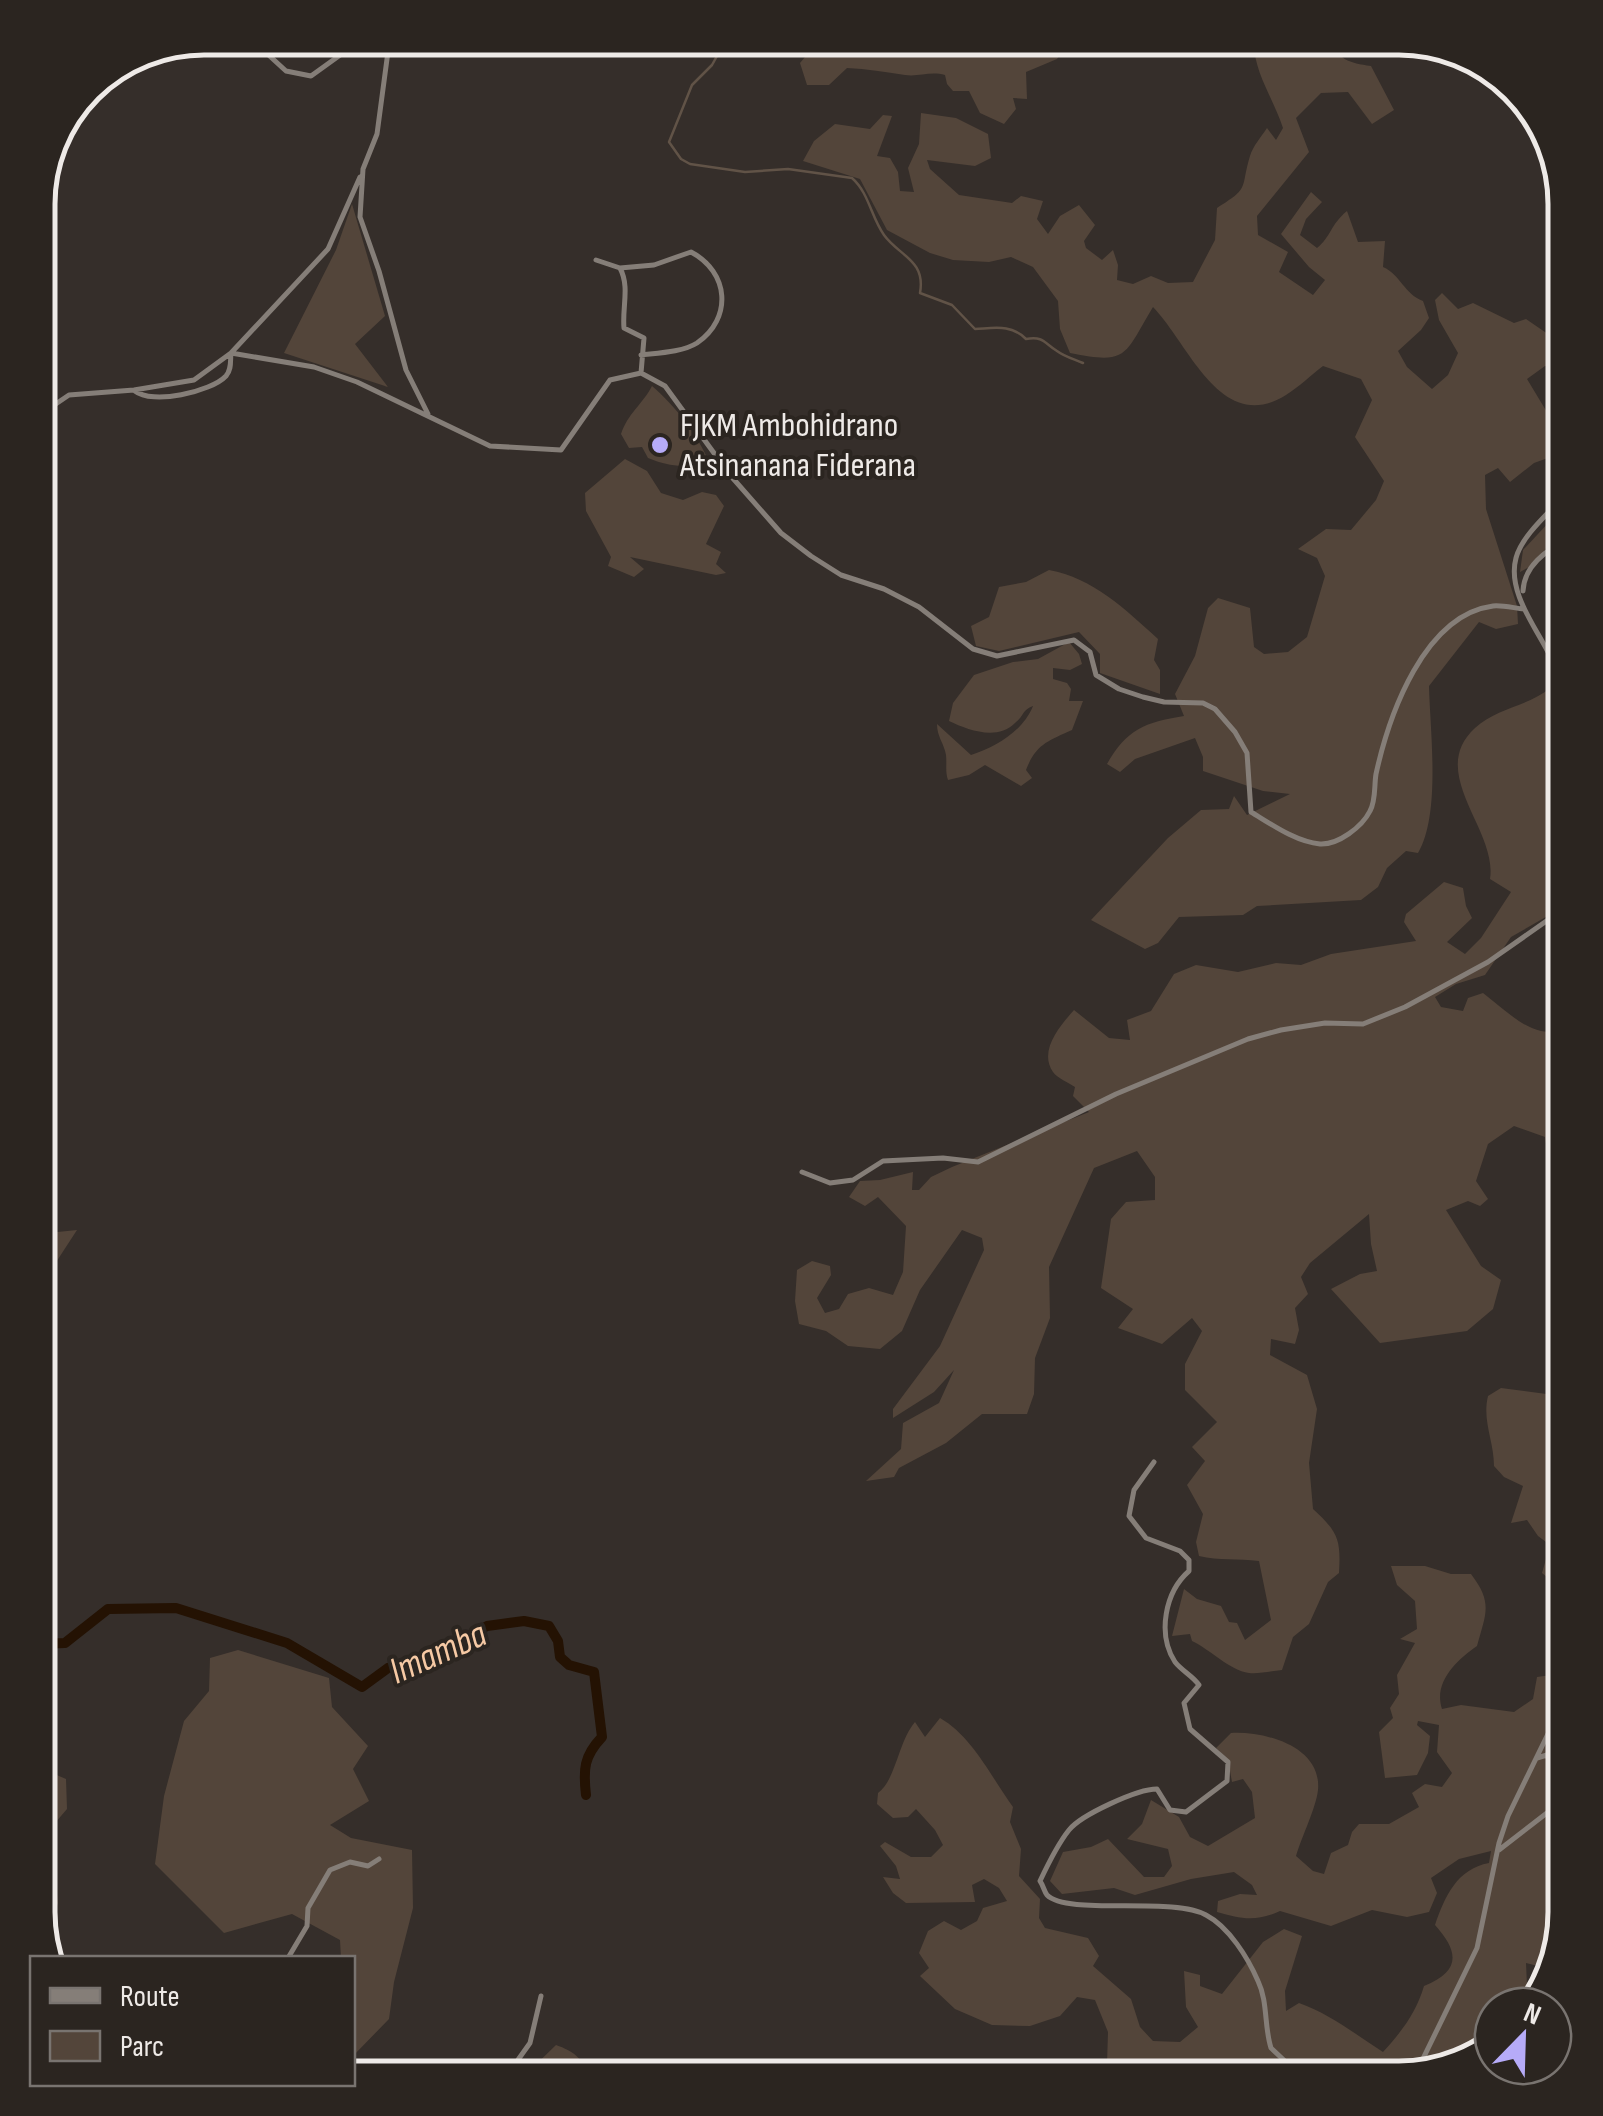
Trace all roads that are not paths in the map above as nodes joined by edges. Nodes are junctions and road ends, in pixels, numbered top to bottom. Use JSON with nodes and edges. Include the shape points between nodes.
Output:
{"nodes":[{"id":1,"x":269,"y":55,"type":"edge"},
{"id":2,"x":342,"y":55,"type":"edge"},
{"id":3,"x":387,"y":55,"type":"edge"},
{"id":4,"x":364,"y":170,"type":"junction"},
{"id":5,"x":596,"y":260,"type":"dead end"},
{"id":6,"x":620,"y":268,"type":"junction"},
{"id":7,"x":231,"y":352,"type":"junction"},
{"id":8,"x":641,"y":355,"type":"junction"},
{"id":9,"x":641,"y":373,"type":"junction"},
{"id":10,"x":134,"y":390,"type":"junction"},
{"id":11,"x":55,"y":404,"type":"edge"},
{"id":12,"x":429,"y":417,"type":"junction"},
{"id":13,"x":1548,"y":515,"type":"edge"},
{"id":14,"x":1548,"y":549,"type":"edge"},
{"id":15,"x":1524,"y":609,"type":"junction"},
{"id":16,"x":1548,"y":653,"type":"edge"},
{"id":17,"x":1548,"y":920,"type":"edge"},
{"id":18,"x":802,"y":1172,"type":"dead end"},
{"id":19,"x":1154,"y":1462,"type":"dead end"},
{"id":20,"x":1548,"y":1735,"type":"edge"},
{"id":21,"x":1548,"y":1752,"type":"edge"},
{"id":22,"x":1546,"y":1755,"type":"junction"},
{"id":23,"x":1537,"y":1758,"type":"junction"},
{"id":24,"x":1548,"y":1758,"type":"edge"},
{"id":25,"x":1548,"y":1814,"type":"edge"},
{"id":26,"x":1497,"y":1852,"type":"junction"},
{"id":27,"x":378,"y":1859,"type":"dead end"},
{"id":28,"x":289,"y":1956,"type":"edge"},
{"id":29,"x":542,"y":1996,"type":"dead end"},
{"id":30,"x":1423,"y":2059,"type":"edge"},
{"id":31,"x":517,"y":2061,"type":"edge"},
{"id":32,"x":1285,"y":2061,"type":"edge"}],
"edges":[{"from":1,"to":2,"type":"street","via":[[286,70],[311,76]]},
{"from":3,"to":4,"type":"street"},
{"from":4,"to":7,"type":"street","via":[[328,248]]},
{"from":4,"to":12,"type":"street","via":[[360,217],[406,370]]},
{"from":5,"to":6,"type":"street"},
{"from":6,"to":8,"type":"street","via":[[627,282],[624,328],[644,338]]},
{"from":6,"to":8,"type":"street","via":[[691,252],[722,283],[721,313],[694,345]]},
{"from":7,"to":10,"type":"street","via":[[194,380]]},
{"from":7,"to":10,"type":"street","via":[[230,370],[213,384],[164,398]]},
{"from":7,"to":12,"type":"street","via":[[314,367]]},
{"from":8,"to":9,"type":"street"},
{"from":9,"to":12,"type":"street","via":[[610,380],[561,450],[490,446]]},
{"from":9,"to":15,"type":"street","via":[[665,386],[730,475],[810,556],[919,607],[973,649],[997,656],[1074,640],[1090,652],[1096,675],[1120,689],[1215,709],[1247,754],[1251,812],[1317,844],[1336,842],[1369,813],[1393,719],[1432,641],[1482,610]]},
{"from":10,"to":11,"type":"street","via":[[69,394]]},
{"from":13,"to":15,"type":"street","via":[[1516,558]]},
{"from":14,"to":15,"type":"street","via":[[1523,584]]},
{"from":15,"to":16,"type":"street"},
{"from":17,"to":18,"type":"street","via":[[1405,1008],[1363,1024],[1280,1030],[1248,1040],[1116,1094],[978,1162],[883,1161],[852,1180],[830,1183]]},
{"from":19,"to":32,"type":"street","via":[[1134,1490],[1129,1516],[1146,1538],[1189,1560],[1189,1571],[1174,1588],[1165,1630],[1174,1660],[1199,1685],[1184,1703],[1187,1724],[1228,1762],[1229,1775],[1186,1812],[1170,1810],[1157,1789],[1113,1802],[1070,1829],[1040,1881],[1056,1900],[1206,1914],[1258,1980],[1270,2048]]},
{"from":20,"to":23,"type":"street"},
{"from":21,"to":22,"type":"street"},
{"from":22,"to":23,"type":"street"},
{"from":22,"to":24,"type":"street"},
{"from":23,"to":26,"type":"street"},
{"from":25,"to":26,"type":"street"},
{"from":26,"to":30,"type":"street","via":[[1477,1948]]},
{"from":27,"to":28,"type":"street","via":[[330,1870]]},
{"from":29,"to":31,"type":"street","via":[[530,2043]]}]}
